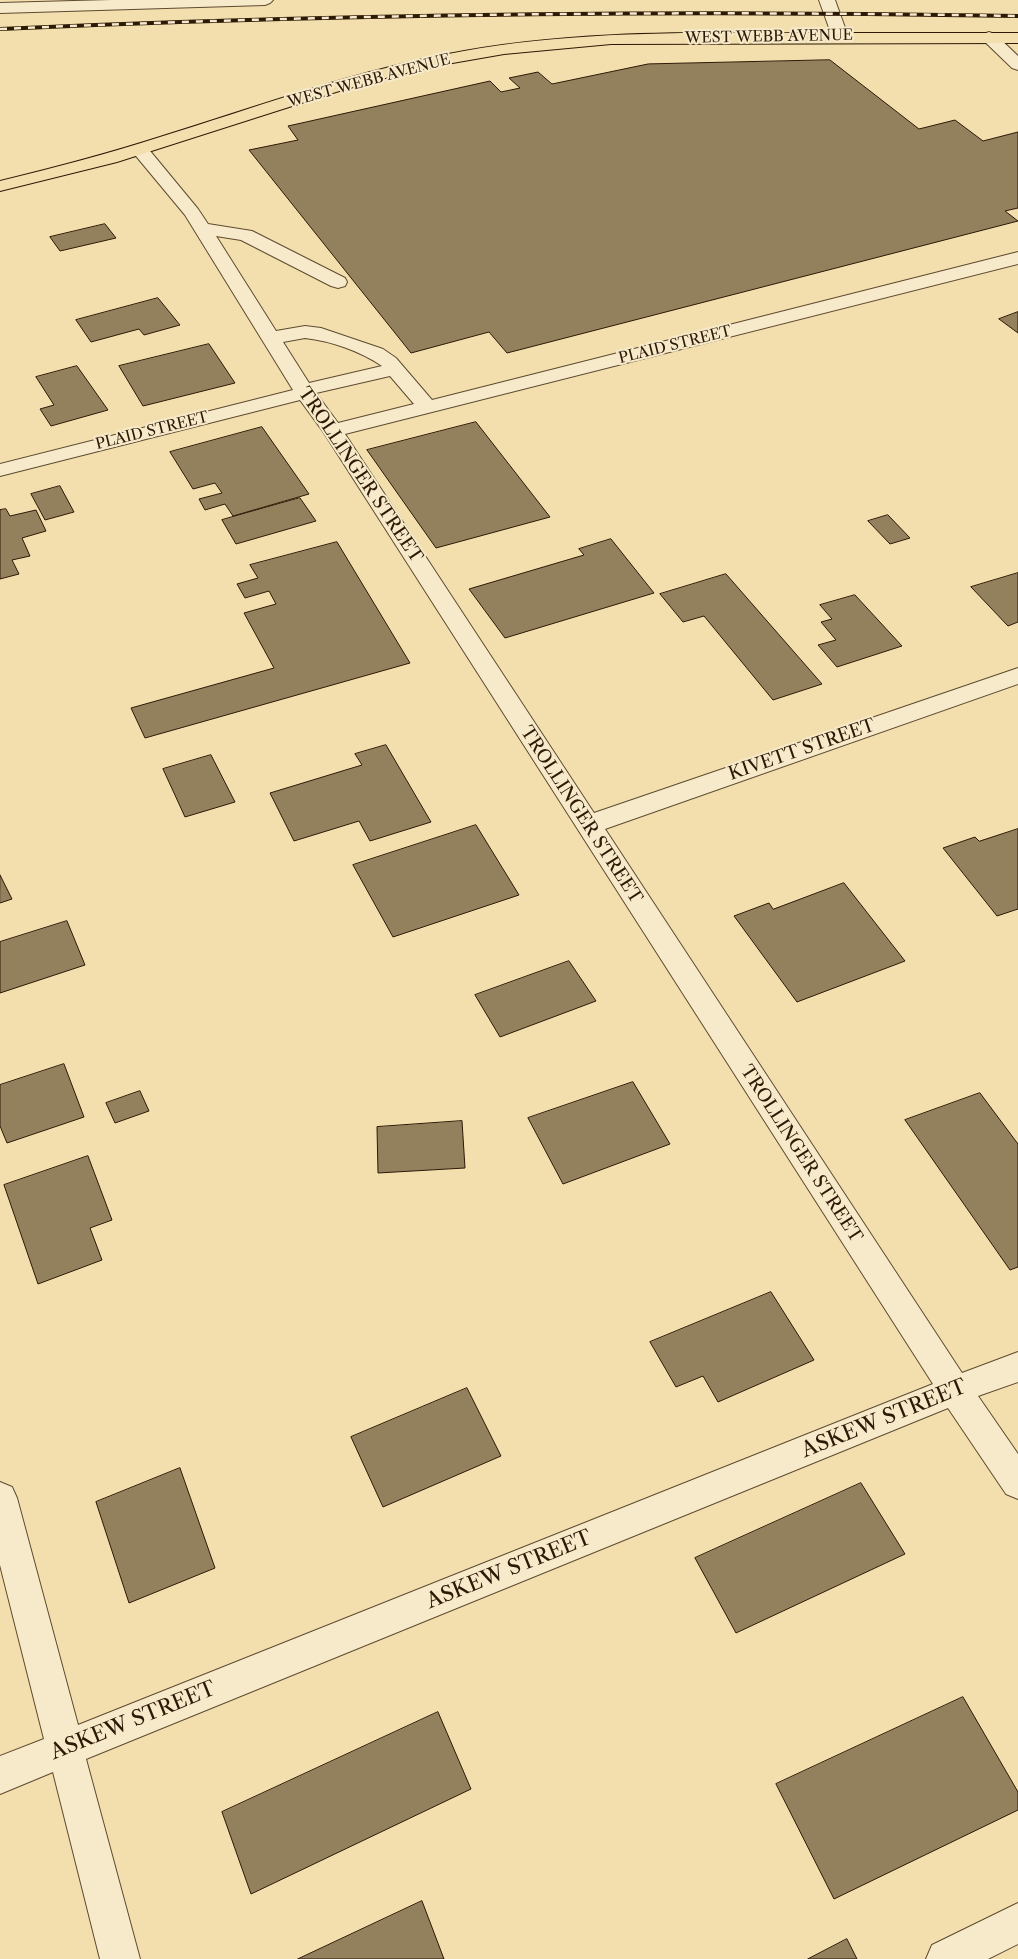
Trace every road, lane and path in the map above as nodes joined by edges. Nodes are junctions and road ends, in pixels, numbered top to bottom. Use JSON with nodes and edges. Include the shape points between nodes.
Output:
{"nodes":[{"id":1,"x":237,"y":0,"type":"edge"},
{"id":2,"x":264,"y":0,"type":"edge"},
{"id":3,"x":827,"y":0,"type":"edge"},
{"id":4,"x":139,"y":1,"type":"edge"},
{"id":5,"x":0,"y":8,"type":"edge"},
{"id":6,"x":840,"y":36,"type":"junction"},
{"id":7,"x":988,"y":38,"type":"junction"},
{"id":8,"x":1018,"y":38,"type":"edge"},
{"id":9,"x":1018,"y":65,"type":"edge"},
{"id":10,"x":140,"y":150,"type":"junction"},
{"id":11,"x":0,"y":186,"type":"edge"},
{"id":12,"x":202,"y":229,"type":"junction"},
{"id":13,"x":1018,"y":258,"type":"edge"},
{"id":14,"x":338,"y":282,"type":"dead end"},
{"id":15,"x":270,"y":338,"type":"junction"},
{"id":16,"x":394,"y":369,"type":"junction"},
{"id":17,"x":304,"y":392,"type":"junction"},
{"id":18,"x":427,"y":407,"type":"junction"},
{"id":19,"x":333,"y":431,"type":"junction"},
{"id":20,"x":0,"y":470,"type":"edge"},
{"id":21,"x":1018,"y":676,"type":"edge"},
{"id":22,"x":587,"y":825,"type":"junction"},
{"id":23,"x":1018,"y":1367,"type":"edge"},
{"id":24,"x":955,"y":1390,"type":"junction"},
{"id":25,"x":1018,"y":1483,"type":"edge"},
{"id":26,"x":0,"y":1498,"type":"edge"},
{"id":27,"x":65,"y":1748,"type":"junction"},
{"id":28,"x":0,"y":1775,"type":"edge"},
{"id":29,"x":1018,"y":1923,"type":"edge"},
{"id":30,"x":120,"y":1959,"type":"edge"},
{"id":31,"x":946,"y":1959,"type":"edge"}],
"edges":[{"from":1,"to":2,"type":"street"},
{"from":1,"to":4,"type":"street"},
{"from":3,"to":6,"type":"street"},
{"from":4,"to":5,"type":"street"},
{"from":6,"to":7,"type":"highway","name":"WEST WEBB AVENUE"},
{"from":6,"to":10,"type":"highway","name":"WEST WEBB AVENUE","via":[[612,39],[478,54],[342,86]]},
{"from":7,"to":8,"type":"highway","name":"WEST WEBB AVENUE"},
{"from":7,"to":9,"type":"street"},
{"from":10,"to":11,"type":"highway","name":"WEST WEBB AVENUE"},
{"from":10,"to":12,"type":"street","name":"TROLLINGER STREET"},
{"from":12,"to":14,"type":"street","via":[[246,235]]},
{"from":12,"to":15,"type":"street","name":"TROLLINGER STREET"},
{"from":13,"to":18,"type":"street","name":"PLAID STREET"},
{"from":15,"to":16,"type":"street","via":[[305,332],[322,334],[376,352]]},
{"from":15,"to":17,"type":"street","name":"TROLLINGER STREET"},
{"from":16,"to":17,"type":"street","name":"PLAID STREET"},
{"from":16,"to":18,"type":"street"},
{"from":17,"to":19,"type":"street","name":"TROLLINGER STREET"},
{"from":17,"to":20,"type":"street","name":"PLAID STREET"},
{"from":18,"to":19,"type":"street","name":"PLAID STREET"},
{"from":19,"to":22,"type":"street","name":"TROLLINGER STREET"},
{"from":21,"to":22,"type":"street","name":"KIVETT STREET"},
{"from":22,"to":24,"type":"street","name":"TROLLINGER STREET"},
{"from":23,"to":24,"type":"street","name":"ASKEW STREET"},
{"from":24,"to":25,"type":"street","name":"TROLLINGER STREET"},
{"from":24,"to":27,"type":"street","name":"ASKEW STREET"},
{"from":26,"to":27,"type":"street"},
{"from":27,"to":28,"type":"street","name":"ASKEW STREET"},
{"from":27,"to":30,"type":"street"},
{"from":29,"to":31,"type":"street"}]}
